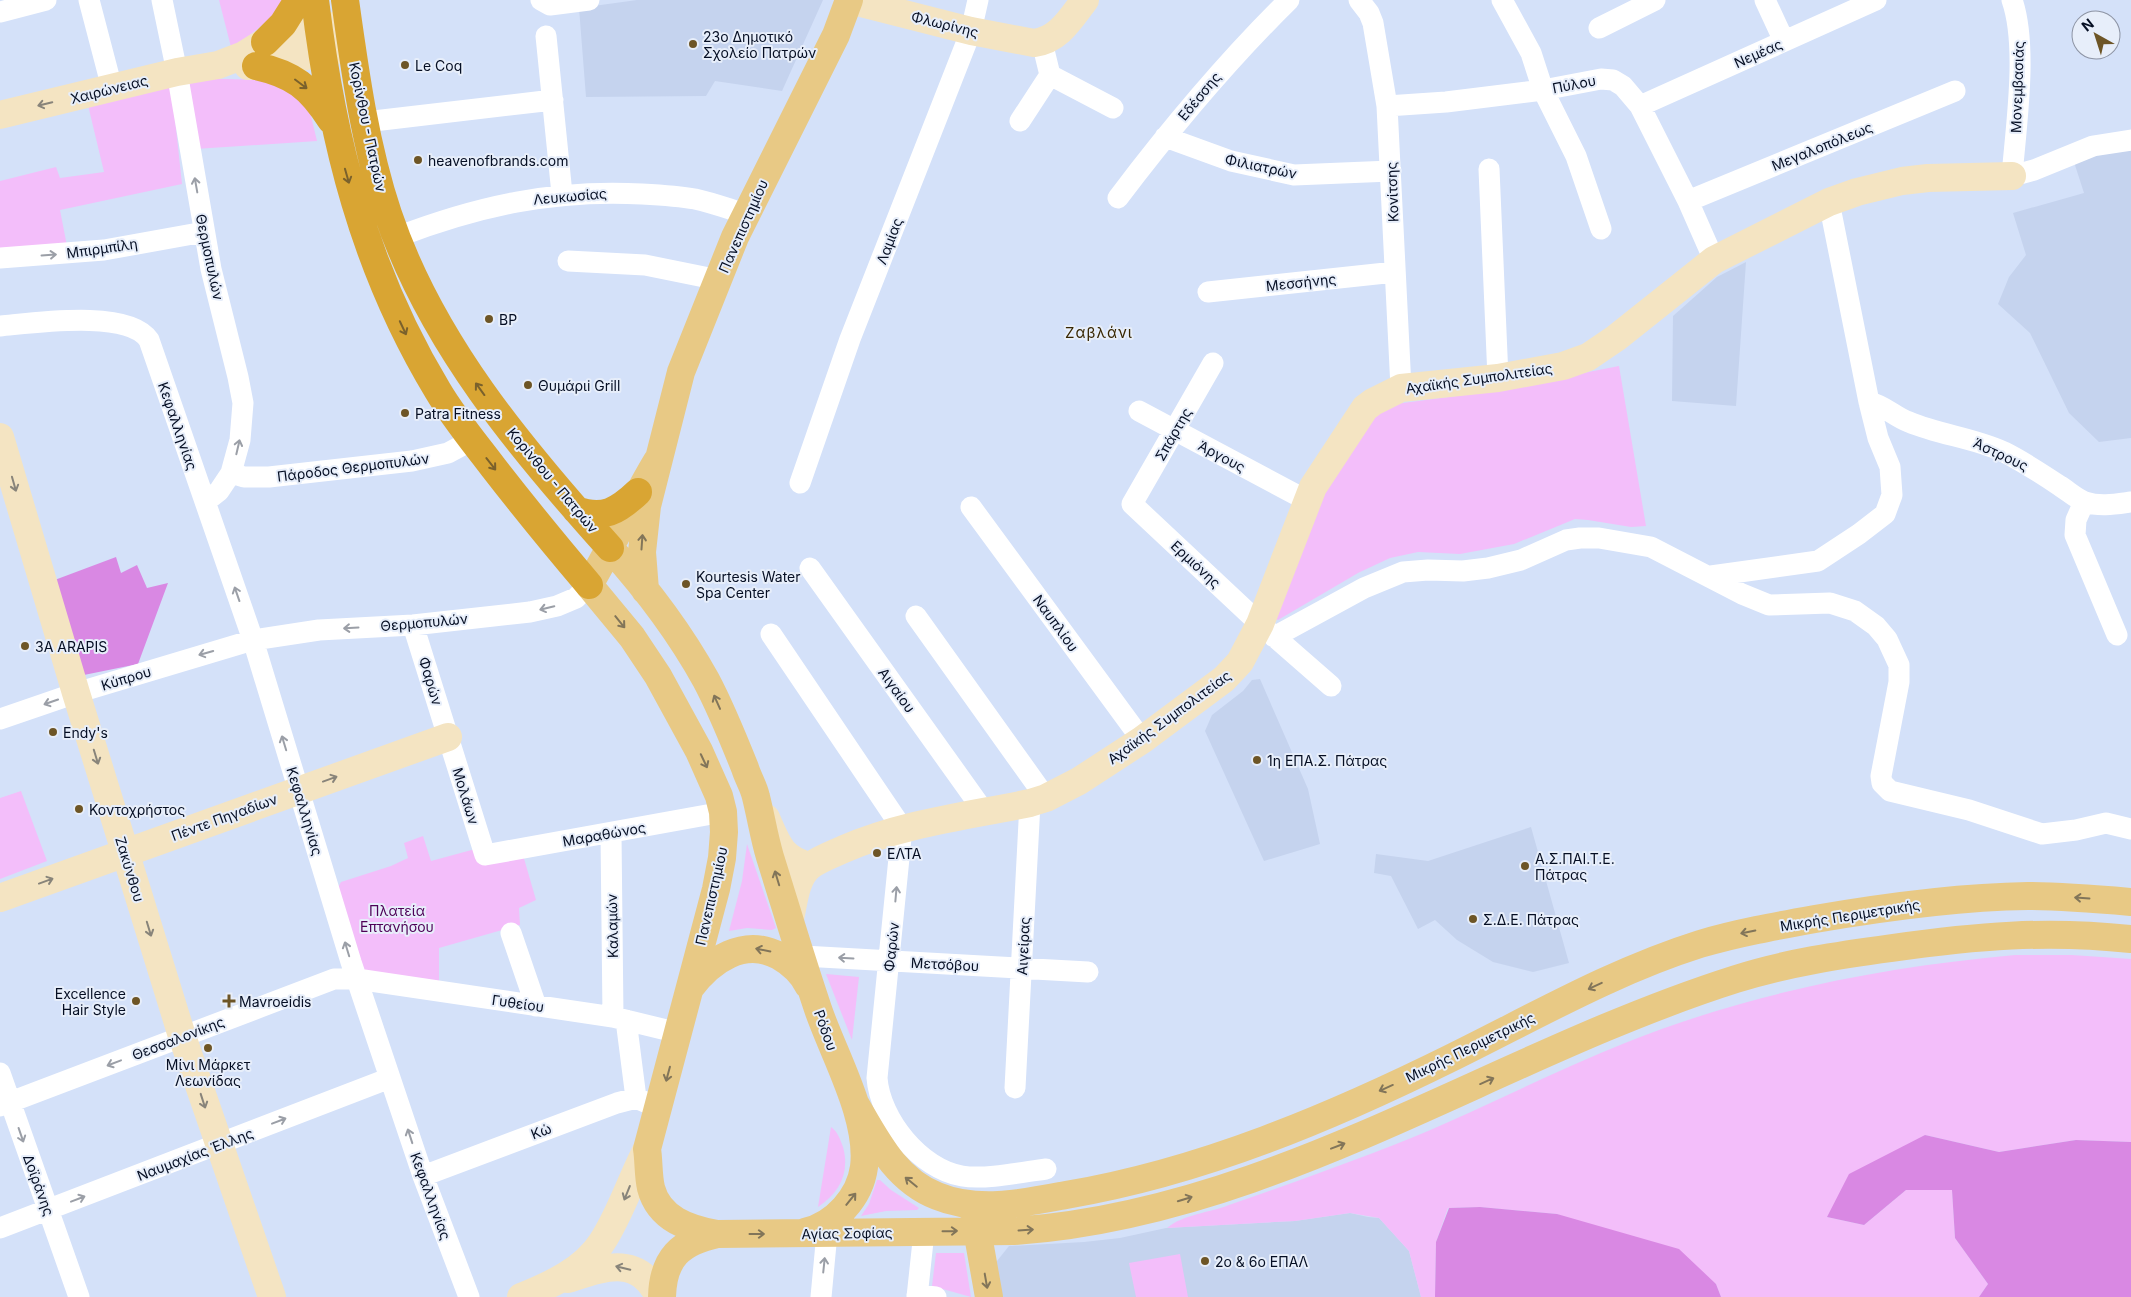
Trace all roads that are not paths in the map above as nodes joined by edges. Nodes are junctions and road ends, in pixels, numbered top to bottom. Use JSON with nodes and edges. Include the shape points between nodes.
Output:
{"nodes":[{"id":1,"x":46,"y":0,"type":"edge"},
{"id":2,"x":89,"y":0,"type":"edge"},
{"id":3,"x":162,"y":0,"type":"edge"},
{"id":4,"x":298,"y":0,"type":"edge"},
{"id":5,"x":315,"y":0,"type":"edge"},
{"id":6,"x":541,"y":0,"type":"edge"},
{"id":7,"x":589,"y":0,"type":"edge"},
{"id":8,"x":849,"y":0,"type":"edge"},
{"id":9,"x":978,"y":0,"type":"edge"},
{"id":10,"x":1085,"y":0,"type":"edge"},
{"id":11,"x":1289,"y":0,"type":"edge"},
{"id":12,"x":1359,"y":0,"type":"edge"},
{"id":13,"x":1502,"y":0,"type":"edge"},
{"id":14,"x":1656,"y":0,"type":"edge"},
{"id":15,"x":1765,"y":0,"type":"edge"},
{"id":16,"x":1876,"y":0,"type":"edge"},
{"id":17,"x":2012,"y":0,"type":"edge"},
{"id":18,"x":0,"y":12,"type":"edge"},
{"id":19,"x":348,"y":23,"type":"edge"},
{"id":20,"x":1600,"y":28,"type":"dead end"},
{"id":21,"x":971,"y":31,"type":"junction"},
{"id":22,"x":546,"y":36,"type":"dead end"},
{"id":23,"x":320,"y":41,"type":"junction"},
{"id":24,"x":1784,"y":41,"type":"junction"},
{"id":25,"x":265,"y":42,"type":"junction"},
{"id":26,"x":1042,"y":42,"type":"junction"},
{"id":27,"x":238,"y":63,"type":"junction"},
{"id":28,"x":177,"y":72,"type":"junction"},
{"id":29,"x":1050,"y":75,"type":"junction"},
{"id":30,"x":112,"y":88,"type":"junction"},
{"id":31,"x":1543,"y":90,"type":"junction"},
{"id":32,"x":1955,"y":91,"type":"dead end"},
{"id":33,"x":553,"y":100,"type":"junction"},
{"id":34,"x":1387,"y":106,"type":"junction"},
{"id":35,"x":1640,"y":106,"type":"junction"},
{"id":36,"x":1113,"y":108,"type":"dead end"},
{"id":37,"x":0,"y":115,"type":"edge"},
{"id":38,"x":1020,"y":121,"type":"dead end"},
{"id":39,"x":365,"y":122,"type":"junction"},
{"id":40,"x":335,"y":129,"type":"junction"},
{"id":41,"x":1164,"y":137,"type":"junction"},
{"id":42,"x":2131,"y":140,"type":"edge"},
{"id":43,"x":1489,"y":169,"type":"dead end"},
{"id":44,"x":1391,"y":171,"type":"junction"},
{"id":45,"x":2012,"y":176,"type":"junction"},
{"id":46,"x":562,"y":194,"type":"junction"},
{"id":47,"x":1118,"y":198,"type":"dead end"},
{"id":48,"x":1688,"y":201,"type":"junction"},
{"id":49,"x":1829,"y":202,"type":"junction"},
{"id":50,"x":746,"y":214,"type":"junction"},
{"id":51,"x":1601,"y":229,"type":"dead end"},
{"id":52,"x":204,"y":232,"type":"junction"},
{"id":53,"x":397,"y":237,"type":"junction"},
{"id":54,"x":0,"y":258,"type":"edge"},
{"id":55,"x":1714,"y":260,"type":"junction"},
{"id":56,"x":568,"y":261,"type":"dead end"},
{"id":57,"x":1395,"y":272,"type":"junction"},
{"id":58,"x":719,"y":280,"type":"junction"},
{"id":59,"x":1208,"y":292,"type":"dead end"},
{"id":60,"x":0,"y":326,"type":"edge"},
{"id":61,"x":1213,"y":363,"type":"dead end"},
{"id":62,"x":1498,"y":378,"type":"junction"},
{"id":63,"x":1401,"y":388,"type":"junction"},
{"id":64,"x":1869,"y":402,"type":"junction"},
{"id":65,"x":1139,"y":411,"type":"dead end"},
{"id":66,"x":1176,"y":431,"type":"junction"},
{"id":67,"x":0,"y":438,"type":"edge"},
{"id":68,"x":472,"y":440,"type":"junction"},
{"id":69,"x":657,"y":461,"type":"junction"},
{"id":70,"x":231,"y":473,"type":"junction"},
{"id":71,"x":800,"y":483,"type":"dead end"},
{"id":72,"x":638,"y":492,"type":"junction"},
{"id":73,"x":1306,"y":500,"type":"junction"},
{"id":74,"x":205,"y":502,"type":"junction"},
{"id":75,"x":2084,"y":502,"type":"junction"},
{"id":76,"x":2131,"y":502,"type":"edge"},
{"id":77,"x":1132,"y":504,"type":"joint"},
{"id":78,"x":971,"y":507,"type":"dead end"},
{"id":79,"x":576,"y":510,"type":"junction"},
{"id":80,"x":610,"y":548,"type":"junction"},
{"id":81,"x":810,"y":568,"type":"dead end"},
{"id":82,"x":1711,"y":576,"type":"junction"},
{"id":83,"x":589,"y":585,"type":"junction"},
{"id":84,"x":645,"y":590,"type":"junction"},
{"id":85,"x":916,"y":616,"type":"dead end"},
{"id":86,"x":413,"y":625,"type":"junction"},
{"id":87,"x":1267,"y":630,"type":"junction"},
{"id":88,"x":771,"y":634,"type":"dead end"},
{"id":89,"x":2117,"y":635,"type":"dead end"},
{"id":90,"x":253,"y":640,"type":"junction"},
{"id":91,"x":1332,"y":686,"type":"dead end"},
{"id":92,"x":76,"y":693,"type":"junction"},
{"id":93,"x":0,"y":719,"type":"edge"},
{"id":94,"x":448,"y":737,"type":"junction"},
{"id":95,"x":1142,"y":740,"type":"junction"},
{"id":96,"x":298,"y":790,"type":"junction"},
{"id":97,"x":756,"y":795,"type":"junction"},
{"id":98,"x":1038,"y":801,"type":"junction"},
{"id":99,"x":723,"y":812,"type":"junction"},
{"id":100,"x":985,"y":813,"type":"junction"},
{"id":101,"x":902,"y":828,"type":"junction"},
{"id":102,"x":2131,"y":829,"type":"edge"},
{"id":103,"x":611,"y":834,"type":"junction"},
{"id":104,"x":125,"y":852,"type":"junction"},
{"id":105,"x":485,"y":855,"type":"joint"},
{"id":106,"x":810,"y":866,"type":"junction"},
{"id":107,"x":0,"y":898,"type":"edge"},
{"id":108,"x":2131,"y":902,"type":"edge"},
{"id":109,"x":790,"y":919,"type":"junction"},
{"id":110,"x":511,"y":934,"type":"dead end"},
{"id":111,"x":2131,"y":939,"type":"edge"},
{"id":112,"x":802,"y":956,"type":"junction"},
{"id":113,"x":890,"y":960,"type":"junction"},
{"id":114,"x":1022,"y":968,"type":"junction"},
{"id":115,"x":1088,"y":972,"type":"dead end"},
{"id":116,"x":357,"y":979,"type":"junction"},
{"id":117,"x":687,"y":992,"type":"junction"},
{"id":118,"x":536,"y":1006,"type":"junction"},
{"id":119,"x":818,"y":1008,"type":"junction"},
{"id":120,"x":619,"y":1018,"type":"junction"},
{"id":121,"x":679,"y":1033,"type":"junction"},
{"id":122,"x":182,"y":1036,"type":"junction"},
{"id":123,"x":0,"y":1073,"type":"edge"},
{"id":124,"x":390,"y":1078,"type":"junction"},
{"id":125,"x":1015,"y":1088,"type":"dead end"},
{"id":126,"x":648,"y":1103,"type":"junction"},
{"id":127,"x":5,"y":1104,"type":"edge"},
{"id":128,"x":856,"y":1105,"type":"junction"},
{"id":129,"x":218,"y":1145,"type":"junction"},
{"id":130,"x":648,"y":1149,"type":"junction"},
{"id":131,"x":1046,"y":1169,"type":"dead end"},
{"id":132,"x":423,"y":1176,"type":"junction"},
{"id":133,"x":967,"y":1176,"type":"junction"},
{"id":134,"x":972,"y":1204,"type":"junction"},
{"id":135,"x":48,"y":1210,"type":"junction"},
{"id":136,"x":0,"y":1228,"type":"edge"},
{"id":137,"x":977,"y":1231,"type":"junction"},
{"id":138,"x":924,"y":1232,"type":"junction"},
{"id":139,"x":826,"y":1233,"type":"junction"},
{"id":140,"x":717,"y":1234,"type":"junction"},
{"id":141,"x":797,"y":1234,"type":"junction"},
{"id":142,"x":530,"y":1293,"type":"edge"},
{"id":143,"x":924,"y":1296,"type":"edge"},
{"id":144,"x":79,"y":1297,"type":"edge"},
{"id":145,"x":272,"y":1297,"type":"edge"},
{"id":146,"x":469,"y":1297,"type":"edge"},
{"id":147,"x":661,"y":1297,"type":"edge"},
{"id":148,"x":821,"y":1297,"type":"edge"},
{"id":149,"x":989,"y":1297,"type":"edge"}],
"edges":[{"from":1,"to":18,"type":"street"},
{"from":2,"to":30,"type":"street"},
{"from":3,"to":28,"type":"street","name":"Θερμοπυλών"},
{"from":4,"to":25,"type":"highway","via":[[283,24]]},
{"from":5,"to":23,"type":"highway"},
{"from":6,"to":7,"type":"street","via":[[550,5]]},
{"from":8,"to":21,"type":"street","name":"Φλωρίνης"},
{"from":8,"to":50,"type":"main road","name":"Πανεπιστημίου","via":[[836,35]]},
{"from":9,"to":21,"type":"street","name":"Λαμίας"},
{"from":10,"to":26,"type":"street","via":[[1056,35]]},
{"from":11,"to":41,"type":"street","name":"Εδέσσης","via":[[1246,43]]},
{"from":12,"to":34,"type":"street","name":"Κονίτσης","via":[[1373,23]]},
{"from":13,"to":31,"type":"street","via":[[1531,53]]},
{"from":14,"to":20,"type":"street"},
{"from":15,"to":24,"type":"street"},
{"from":16,"to":24,"type":"street","name":"Νεμέας"},
{"from":17,"to":45,"type":"street","name":"Μονεμβασιάς","via":[[2019,46]]},
{"from":19,"to":23,"type":"street"},
{"from":19,"to":39,"type":"highway","name":"Κορίνθου - Πατρών"},
{"from":21,"to":26,"type":"street","name":"Φλωρίνης","via":[[1026,43]]},
{"from":21,"to":71,"type":"street","name":"Λαμίας","via":[[850,339]]},
{"from":22,"to":33,"type":"street"},
{"from":23,"to":25,"type":"street"},
{"from":23,"to":27,"type":"street","name":"Χαιρώνειας"},
{"from":23,"to":40,"type":"highway"},
{"from":24,"to":35,"type":"street","name":"Νεμέας"},
{"from":25,"to":27,"type":"street"},
{"from":26,"to":29,"type":"street"},
{"from":27,"to":28,"type":"street","name":"Χαιρώνειας"},
{"from":27,"to":40,"type":"highway","one_way":true,"via":[[287,75],[302,84],[319,102]]},
{"from":28,"to":30,"type":"street","name":"Χαιρώνειας"},
{"from":52,"to":28,"type":"street","name":"Θερμοπυλών","one_way":true},
{"from":29,"to":36,"type":"street"},
{"from":29,"to":38,"type":"street"},
{"from":30,"to":37,"type":"street","name":"Χαιρώνειας","one_way":true},
{"from":31,"to":34,"type":"street","name":"Πύλου"},
{"from":31,"to":35,"type":"street","name":"Πύλου","via":[[1607,78],[1618,82]]},
{"from":31,"to":51,"type":"street","via":[[1576,156]]},
{"from":32,"to":48,"type":"street","name":"Μεγαλοπόλεως"},
{"from":33,"to":39,"type":"street"},
{"from":33,"to":46,"type":"street"},
{"from":34,"to":44,"type":"street","name":"Κονίτσης"},
{"from":35,"to":48,"type":"street","name":"Πύλου"},
{"from":39,"to":53,"type":"highway","name":"Κορίνθου - Πατρών","via":[[380,186]]},
{"from":40,"to":68,"type":"highway","one_way":true,"via":[[360,224],[380,278],[411,345]]},
{"from":41,"to":44,"type":"street","name":"Φιλιατρών","via":[[1231,161],[1294,174]]},
{"from":41,"to":47,"type":"street","name":"Εδέσσης"},
{"from":42,"to":45,"type":"street","name":"Αχαϊκής Συμπολιτείας","via":[[2093,146]]},
{"from":43,"to":62,"type":"street"},
{"from":44,"to":57,"type":"street","name":"Κονίτσης"},
{"from":45,"to":49,"type":"street","name":"Αχαϊκής Συμπολιτείας","via":[[1928,178],[1857,192]]},
{"from":46,"to":50,"type":"street","name":"Λευκωσίας","via":[[675,196]]},
{"from":46,"to":53,"type":"street","name":"Λευκωσίας","via":[[516,202]]},
{"from":48,"to":55,"type":"street","name":"Πύλου"},
{"from":49,"to":55,"type":"street","name":"Αχαϊκής Συμπολιτείας"},
{"from":49,"to":64,"type":"street"},
{"from":50,"to":58,"type":"main road","name":"Πανεπιστημίου"},
{"from":54,"to":52,"type":"street","name":"Μπιρμπίλη","one_way":true,"via":[[104,250]]},
{"from":70,"to":52,"type":"street","name":"Θερμοπυλών","one_way":true,"via":[[240,440],[243,403]]},
{"from":79,"to":53,"type":"highway","name":"Κορίνθου - Πατρών","one_way":true,"via":[[534,460],[455,352],[416,282]]},
{"from":55,"to":62,"type":"street","name":"Αχαϊκής Συμπολιτείας","via":[[1588,357],[1563,366]]},
{"from":56,"to":58,"type":"street","via":[[645,265]]},
{"from":57,"to":59,"type":"street","name":"Μεσσήνης"},
{"from":57,"to":63,"type":"street","name":"Κονίτσης"},
{"from":58,"to":69,"type":"main road","name":"Πανεπιστημίου","via":[[681,372]]},
{"from":60,"to":74,"type":"street","name":"Κεφαλληνίας","via":[[104,321],[137,328],[146,335]]},
{"from":61,"to":66,"type":"street","name":"Σπάρτης"},
{"from":62,"to":63,"type":"street","name":"Αχαϊκής Συμπολιτείας"},
{"from":63,"to":73,"type":"street","name":"Αχαϊκής Συμπολιτείας","via":[[1365,408]]},
{"from":64,"to":75,"type":"street","name":"Άστρους","via":[[1879,404],[1908,422],[2003,452]]},
{"from":64,"to":82,"type":"street","via":[[1878,438],[1890,467],[1892,494],[1885,514],[1818,561]]},
{"from":65,"to":66,"type":"street","name":"Άργους"},
{"from":66,"to":73,"type":"street","name":"Άργους"},
{"from":66,"to":77,"type":"street","name":"Σπάρτης"},
{"from":67,"to":92,"type":"street","name":"Ζακύνθου","one_way":true},
{"from":68,"to":70,"type":"street","name":"Πάροδος Θερμοπυλών","via":[[448,453],[412,461],[269,478]]},
{"from":68,"to":83,"type":"highway","one_way":true},
{"from":69,"to":72,"type":"main road","name":"Πανεπιστημίου"},
{"from":84,"to":69,"type":"main road","name":"Πανεπιστημίου","one_way":true,"via":[[642,540]]},
{"from":70,"to":74,"type":"street","name":"Θερμοπυλών"},
{"from":72,"to":79,"type":"highway","via":[[621,506],[604,514],[592,515]]},
{"from":72,"to":80,"type":"main road","name":"Πανεπιστημίου"},
{"from":73,"to":87,"type":"street","name":"Αχαϊκής Συμπολιτείας"},
{"from":90,"to":74,"type":"street","name":"Κεφαλληνίας","one_way":true},
{"from":75,"to":76,"type":"street","name":"Άστρους"},
{"from":75,"to":89,"type":"street","via":[[2075,526],[2077,541]]},
{"from":77,"to":87,"type":"street","name":"Ερμιόνης"},
{"from":78,"to":95,"type":"street","name":"Ναυπλίου"},
{"from":79,"to":80,"type":"highway","name":"Κορίνθου - Πατρών"},
{"from":80,"to":83,"type":"main road","name":"Πανεπιστημίου"},
{"from":80,"to":84,"type":"main road","name":"Κορίνθου - Πατρών"},
{"from":81,"to":100,"type":"street","name":"Αιγαίου"},
{"from":82,"to":87,"type":"street","via":[[1651,547],[1600,538],[1580,538],[1554,544],[1521,560],[1488,568],[1415,570],[1394,575]]},
{"from":82,"to":102,"type":"street","via":[[1770,605],[1830,603],[1843,606],[1865,618],[1887,639],[1899,666],[1899,682],[1881,776],[1882,783],[1890,792],[1969,810],[2042,834],[2106,824]]},
{"from":83,"to":86,"type":"street","name":"Θερμοπυλών","one_way":true,"via":[[576,598],[557,606]]},
{"from":83,"to":99,"type":"main road","name":"Πανεπιστημίου","one_way":true,"via":[[632,637],[658,676],[698,751]]},
{"from":97,"to":84,"type":"main road","name":"Πανεπιστημίου","one_way":true,"via":[[705,678]]},
{"from":85,"to":98,"type":"street"},
{"from":86,"to":90,"type":"street","name":"Θερμοπυλών","one_way":true,"via":[[319,630]]},
{"from":86,"to":94,"type":"street","name":"Φαρών"},
{"from":87,"to":91,"type":"street","name":"Ερμιόνης"},
{"from":87,"to":95,"type":"street","name":"Αχαϊκής Συμπολιτείας","via":[[1224,679]]},
{"from":88,"to":101,"type":"street"},
{"from":90,"to":92,"type":"street","name":"Κύπρου","one_way":true},
{"from":96,"to":90,"type":"street","name":"Κεφαλληνίας","one_way":true},
{"from":92,"to":93,"type":"street","name":"Κύπρου","one_way":true},
{"from":92,"to":104,"type":"street","name":"Ζακύνθου","one_way":true},
{"from":96,"to":94,"type":"street","name":"Πέντε Πηγαδίων","one_way":true},
{"from":94,"to":105,"type":"street","name":"Μολάων"},
{"from":95,"to":98,"type":"street","name":"Αχαϊκής Συμπολιτείας","via":[[1079,781]]},
{"from":96,"to":104,"type":"street","name":"Πέντε Πηγαδίων"},
{"from":116,"to":96,"type":"street","name":"Κεφαλληνίας","one_way":true},
{"from":97,"to":106,"type":"street","via":[[782,850],[794,861]]},
{"from":109,"to":97,"type":"main road","name":"Ρόδου","one_way":true,"via":[[765,839]]},
{"from":98,"to":100,"type":"street","name":"Αχαϊκής Συμπολιτείας"},
{"from":98,"to":114,"type":"street","name":"Αιγείρας"},
{"from":99,"to":103,"type":"street","name":"Μαραθώνος"},
{"from":99,"to":117,"type":"main road","name":"Πανεπιστημίου","via":[[720,870]]},
{"from":100,"to":101,"type":"street","name":"Αχαϊκής Συμπολιτείας"},
{"from":101,"to":106,"type":"street","name":"Αχαϊκής Συμπολιτείας","via":[[867,839]]},
{"from":113,"to":101,"type":"street","name":"Φαρών","one_way":true},
{"from":103,"to":105,"type":"street","name":"Μαραθώνος"},
{"from":103,"to":120,"type":"street","name":"Καλαμών"},
{"from":107,"to":104,"type":"street","name":"Πέντε Πηγαδίων","one_way":true},
{"from":104,"to":122,"type":"street","name":"Ζακύνθου","one_way":true},
{"from":106,"to":109,"type":"street","via":[[800,880]]},
{"from":108,"to":134,"type":"main road","name":"Μικρής Περιμετρικής","one_way":true,"via":[[2031,896],[1973,899],[1844,914],[1724,937],[1620,974],[1389,1088],[1244,1148],[1108,1188],[1017,1203]]},
{"from":109,"to":112,"type":"main road","name":"Ρόδου"},
{"from":110,"to":118,"type":"street"},
{"from":137,"to":111,"type":"main road","one_way":true,"via":[[1041,1229],[1093,1222],[1156,1208],[1225,1187],[1348,1142],[1618,1024],[1769,970],[1858,953],[1976,937],[2055,933]]},
{"from":113,"to":112,"type":"street","name":"Μετσόβου","one_way":true},
{"from":112,"to":119,"type":"main road","name":"Ρόδου"},
{"from":113,"to":114,"type":"street","name":"Μετσόβου"},
{"from":113,"to":133,"type":"street","name":"Φαρών","via":[[876,1078],[882,1101],[895,1127],[914,1148],[943,1169]]},
{"from":114,"to":115,"type":"street","name":"Μετσόβου"},
{"from":114,"to":125,"type":"street","name":"Αιγείρας"},
{"from":116,"to":118,"type":"street","name":"Γυθείου"},
{"from":116,"to":122,"type":"street","name":"Θεσσαλονίκης","via":[[334,979]]},
{"from":116,"to":124,"type":"street","name":"Κεφαλληνίας"},
{"from":119,"to":117,"type":"main road","one_way":true,"via":[[808,984],[796,968],[761,949],[742,949],[720,959]]},
{"from":117,"to":121,"type":"main road","name":"Πανεπιστημίου"},
{"from":118,"to":120,"type":"street","name":"Γυθείου"},
{"from":119,"to":128,"type":"main road","name":"Ρόδου"},
{"from":120,"to":121,"type":"street","name":"Γυθείου"},
{"from":120,"to":126,"type":"street","name":"Καλαμών"},
{"from":121,"to":126,"type":"main road","name":"Πανεπιστημίου","one_way":true},
{"from":122,"to":127,"type":"street","name":"Θεσσαλονίκης","one_way":true},
{"from":122,"to":129,"type":"street","name":"Ζακύνθου","one_way":true},
{"from":123,"to":127,"type":"street","name":"Δοϊράνης"},
{"from":129,"to":124,"type":"street","name":"Ναυμαχίας Έλλης","one_way":true},
{"from":132,"to":124,"type":"street","name":"Κεφαλληνίας","one_way":true},
{"from":126,"to":130,"type":"main road","name":"Πανεπιστημίου"},
{"from":126,"to":132,"type":"street","name":"Κώ","via":[[617,1102]]},
{"from":127,"to":135,"type":"street","name":"Δοϊράνης","one_way":true},
{"from":134,"to":128,"type":"main road","name":"Μικρής Περιμετρικής","one_way":true,"via":[[938,1197],[910,1181],[884,1152]]},
{"from":141,"to":128,"type":"main road","name":"Ρόδου","one_way":true,"via":[[826,1223],[856,1194],[865,1158]]},
{"from":135,"to":129,"type":"street","name":"Ναυμαχίας Έλλης","one_way":true},
{"from":129,"to":145,"type":"street","name":"Ζακύνθου"},
{"from":130,"to":140,"type":"main road","name":"Πανεπιστημίου","via":[[651,1188],[659,1203],[684,1226]]},
{"from":130,"to":142,"type":"street","one_way":true,"via":[[612,1226],[597,1248],[564,1277]]},
{"from":131,"to":133,"type":"street","name":"Φαρών"},
{"from":132,"to":146,"type":"street","name":"Κεφαλληνίας"},
{"from":133,"to":134,"type":"street"},
{"from":134,"to":137,"type":"main road"},
{"from":135,"to":136,"type":"street","name":"Ναυμαχίας Έλλης"},
{"from":135,"to":144,"type":"street","name":"Δοϊράνης"},
{"from":138,"to":137,"type":"main road","name":"Αγίας Σοφίας","one_way":true},
{"from":137,"to":149,"type":"main road","one_way":true},
{"from":138,"to":139,"type":"main road","name":"Αγίας Σοφίας"},
{"from":138,"to":143,"type":"street"},
{"from":139,"to":141,"type":"main road","name":"Αγίας Σοφίας"},
{"from":148,"to":139,"type":"street","one_way":true},
{"from":140,"to":141,"type":"main road","name":"Αγίας Σοφίας","one_way":true},
{"from":140,"to":147,"type":"main road","via":[[694,1240],[674,1256],[662,1281]]},
{"from":147,"to":142,"type":"street","one_way":true,"via":[[642,1275],[614,1266]]}]}
